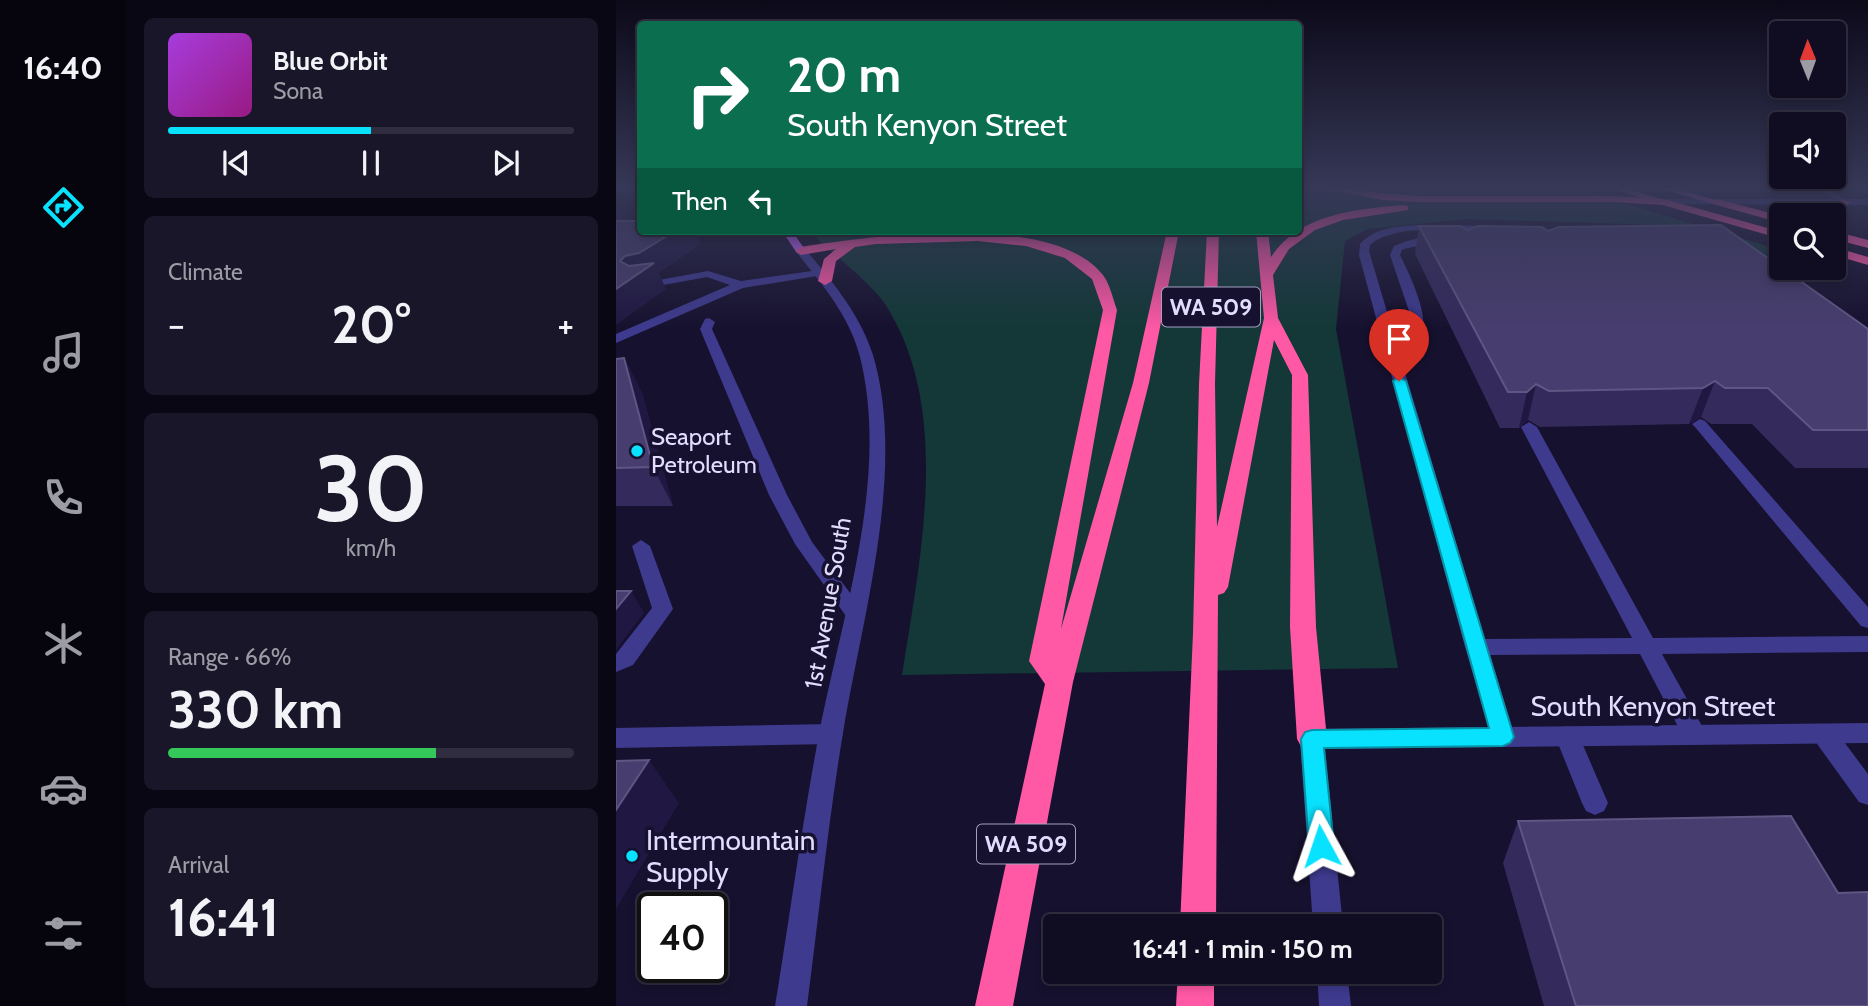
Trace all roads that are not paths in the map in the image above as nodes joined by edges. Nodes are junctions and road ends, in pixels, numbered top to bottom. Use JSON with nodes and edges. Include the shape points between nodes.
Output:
{"nodes":[{"id":1,"x":790,"y":235,"type":"edge"},
{"id":2,"x":873,"y":235,"type":"edge"},
{"id":3,"x":1172,"y":235,"type":"edge"},
{"id":4,"x":1213,"y":235,"type":"edge"},
{"id":5,"x":1262,"y":235,"type":"edge"},
{"id":6,"x":1299,"y":235,"type":"edge"},
{"id":7,"x":1376,"y":235,"type":"edge"},
{"id":8,"x":1846,"y":238,"type":"edge"},
{"id":9,"x":1447,"y":242,"type":"edge"},
{"id":10,"x":1864,"y":243,"type":"edge"},
{"id":11,"x":799,"y":248,"type":"junction"},
{"id":12,"x":1846,"y":255,"type":"edge"},
{"id":13,"x":1868,"y":261,"type":"edge"},
{"id":14,"x":1267,"y":274,"type":"junction"},
{"id":15,"x":822,"y":277,"type":"junction"},
{"id":16,"x":740,"y":285,"type":"junction"},
{"id":17,"x":641,"y":286,"type":"edge"},
{"id":18,"x":1271,"y":318,"type":"junction"},
{"id":19,"x":709,"y":322,"type":"dead end"},
{"id":20,"x":616,"y":339,"type":"edge"},
{"id":21,"x":1391,"y":354,"type":"junction"},
{"id":22,"x":1700,"y":424,"type":"dead end"},
{"id":23,"x":1529,"y":427,"type":"dead end"},
{"id":24,"x":641,"y":546,"type":"dead end"},
{"id":25,"x":855,"y":614,"type":"junction"},
{"id":26,"x":1868,"y":621,"type":"edge"},
{"id":27,"x":1206,"y":633,"type":"junction"},
{"id":28,"x":1868,"y":644,"type":"edge"},
{"id":29,"x":1646,"y":645,"type":"junction"},
{"id":30,"x":1476,"y":646,"type":"junction"},
{"id":31,"x":616,"y":664,"type":"edge"},
{"id":32,"x":1059,"y":682,"type":"junction"},
{"id":33,"x":1868,"y":733,"type":"edge"},
{"id":34,"x":831,"y":734,"type":"junction"},
{"id":35,"x":1824,"y":734,"type":"junction"},
{"id":36,"x":1695,"y":735,"type":"junction"},
{"id":37,"x":1567,"y":736,"type":"junction"},
{"id":38,"x":616,"y":737,"type":"edge"},
{"id":39,"x":1503,"y":737,"type":"junction"},
{"id":40,"x":1312,"y":739,"type":"junction"},
{"id":41,"x":1868,"y":794,"type":"edge"},
{"id":42,"x":1595,"y":803,"type":"dead end"},
{"id":43,"x":1198,"y":914,"type":"edge"},
{"id":44,"x":1327,"y":914,"type":"edge"},
{"id":45,"x":1196,"y":984,"type":"edge"},
{"id":46,"x":1333,"y":984,"type":"edge"},
{"id":47,"x":791,"y":1006,"type":"edge"},
{"id":48,"x":994,"y":1006,"type":"edge"},
{"id":49,"x":1195,"y":1006,"type":"edge"},
{"id":50,"x":1335,"y":1006,"type":"edge"}],
"edges":[{"from":1,"to":11,"type":"main road","name":"1st Avenue South"},
{"from":2,"to":11,"type":"highway"},
{"from":2,"to":15,"type":"highway","via":[[835,254]]},
{"from":2,"to":32,"type":"highway","via":[[956,236],[1043,247],[1094,272],[1109,295],[1110,310],[1042,661]]},
{"from":3,"to":32,"type":"highway","number":"WA 509","via":[[1141,383]]},
{"from":4,"to":27,"type":"highway","number":"WA 509"},
{"from":5,"to":14,"type":"highway"},
{"from":6,"to":14,"type":"highway","via":[[1284,247]]},
{"from":7,"to":21,"type":"street","via":[[1365,244],[1364,255]]},
{"from":8,"to":10,"type":"highway"},
{"from":9,"to":21,"type":"street","via":[[1416,241],[1398,248],[1395,255],[1420,326],[1408,350]]},
{"from":11,"to":15,"type":"street","name":"1st Avenue South"},
{"from":12,"to":13,"type":"highway"},
{"from":14,"to":18,"type":"highway"},
{"from":15,"to":16,"type":"street"},
{"from":15,"to":25,"type":"street","name":"1st Avenue South","via":[[858,329],[875,394],[874,493]]},
{"from":16,"to":17,"type":"street","via":[[708,274]]},
{"from":16,"to":20,"type":"street"},
{"from":18,"to":27,"type":"highway"},
{"from":18,"to":40,"type":"highway","via":[[1300,375],[1303,627]]},
{"from":19,"to":25,"type":"street","via":[[706,328],[778,495],[804,544]]},
{"from":21,"to":30,"type":"street"},
{"from":22,"to":26,"type":"street"},
{"from":23,"to":29,"type":"street"},
{"from":24,"to":31,"type":"street","via":[[663,609],[625,659]]},
{"from":25,"to":34,"type":"street","name":"1st Avenue South"},
{"from":27,"to":43,"type":"highway","number":"WA 509"},
{"from":28,"to":29,"type":"street"},
{"from":29,"to":30,"type":"street"},
{"from":29,"to":36,"type":"street"},
{"from":30,"to":39,"type":"street"},
{"from":32,"to":48,"type":"highway","number":"WA 509"},
{"from":33,"to":35,"type":"street","name":"South Kenyon Street"},
{"from":34,"to":38,"type":"street"},
{"from":34,"to":47,"type":"street","name":"1st Avenue South"},
{"from":35,"to":36,"type":"street","name":"South Kenyon Street"},
{"from":35,"to":41,"type":"street"},
{"from":36,"to":37,"type":"street","name":"South Kenyon Street"},
{"from":37,"to":39,"type":"street","name":"South Kenyon Street"},
{"from":37,"to":42,"type":"street"},
{"from":39,"to":40,"type":"street","name":"South Kenyon Street"},
{"from":40,"to":44,"type":"street"},
{"from":45,"to":49,"type":"highway"},
{"from":46,"to":50,"type":"street"}]}
